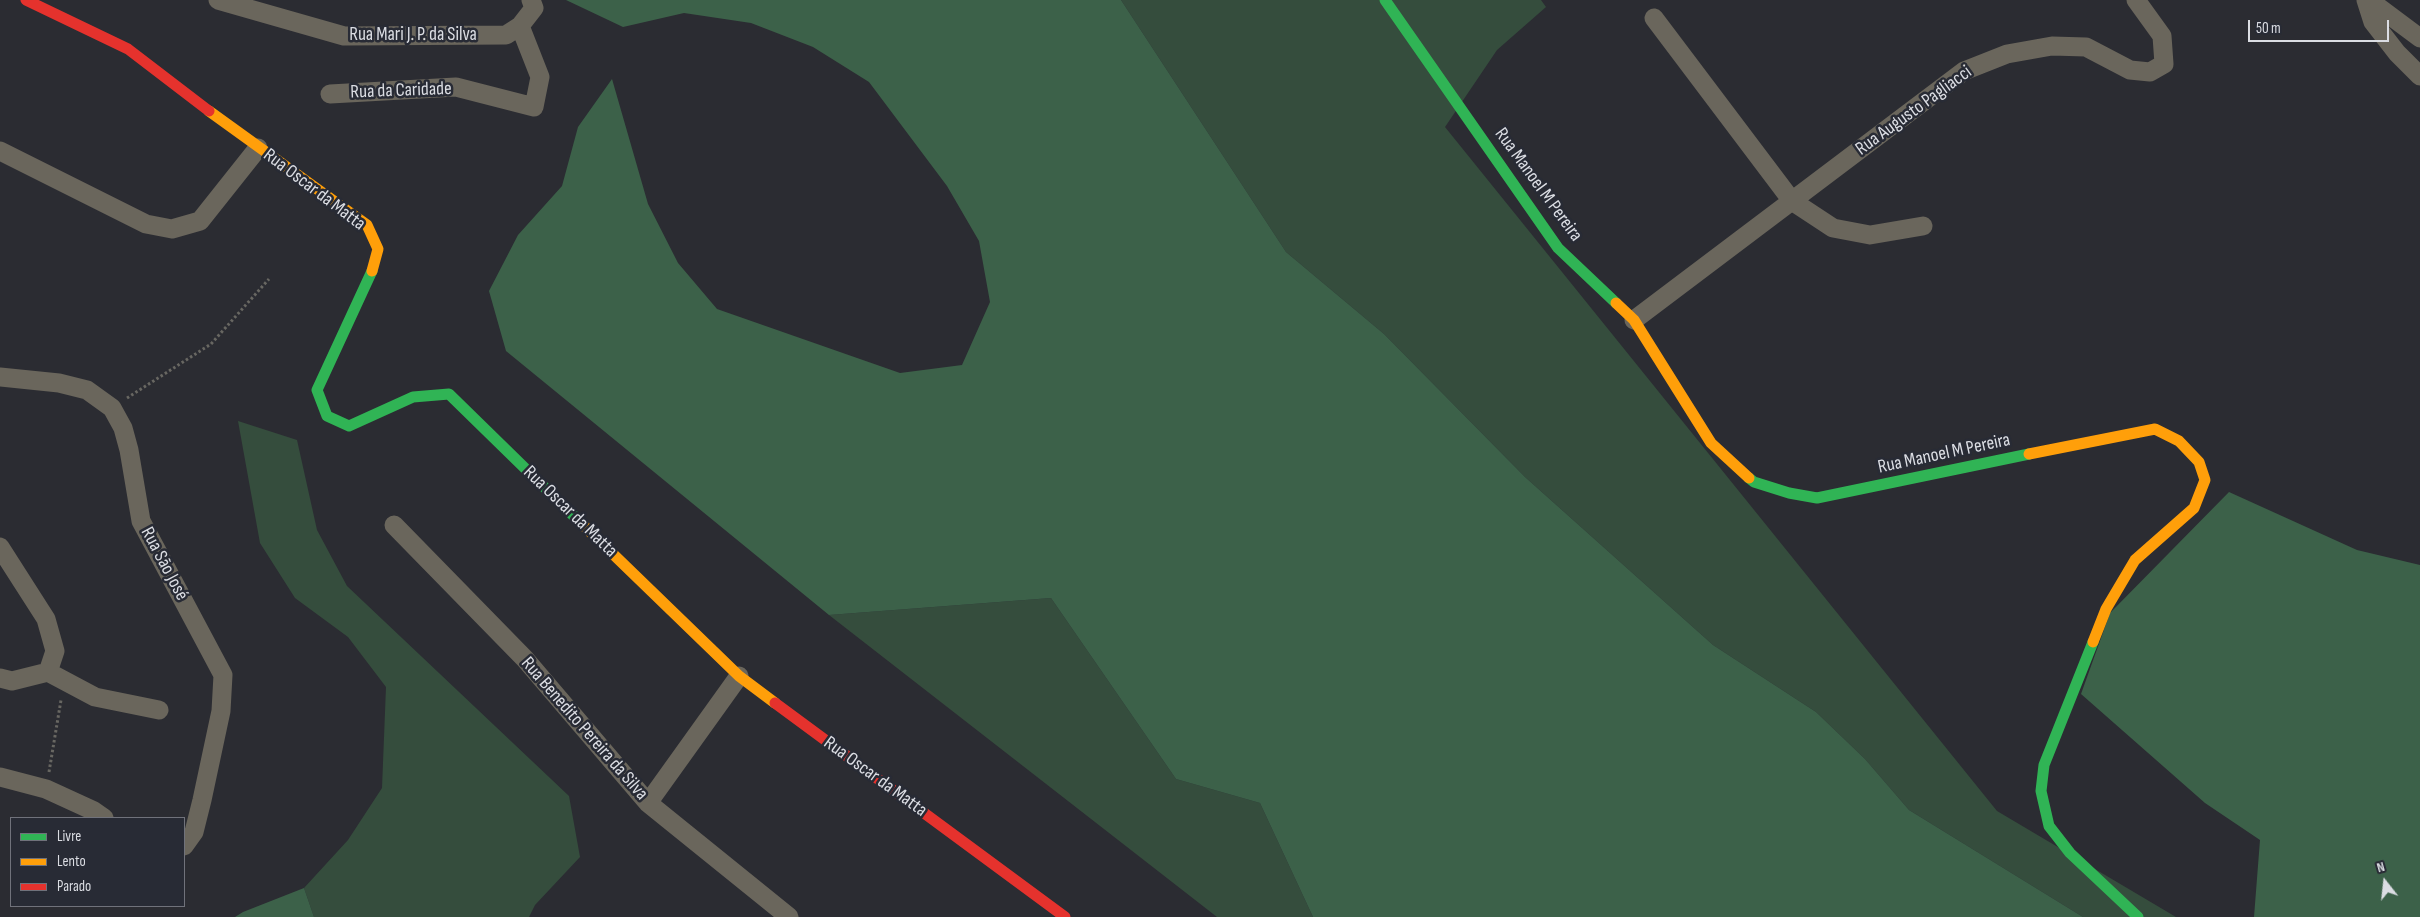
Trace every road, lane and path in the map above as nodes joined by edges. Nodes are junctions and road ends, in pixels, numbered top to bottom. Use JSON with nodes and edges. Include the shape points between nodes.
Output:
{"nodes":[{"id":1,"x":26,"y":0,"type":"edge"},
{"id":2,"x":218,"y":0,"type":"edge"},
{"id":3,"x":531,"y":0,"type":"edge"},
{"id":4,"x":1385,"y":0,"type":"edge"},
{"id":5,"x":2136,"y":0,"type":"edge"},
{"id":6,"x":2366,"y":0,"type":"edge"},
{"id":7,"x":2373,"y":0,"type":"edge"},
{"id":8,"x":1654,"y":18,"type":"dead end"},
{"id":9,"x":520,"y":26,"type":"junction"},
{"id":10,"x":2420,"y":38,"type":"edge"},
{"id":11,"x":2420,"y":76,"type":"edge"},
{"id":12,"x":330,"y":94,"type":"dead end"},
{"id":13,"x":258,"y":148,"type":"junction"},
{"id":14,"x":0,"y":151,"type":"edge"},
{"id":15,"x":1792,"y":201,"type":"junction"},
{"id":16,"x":1923,"y":226,"type":"dead end"},
{"id":17,"x":269,"y":278,"type":"dead end"},
{"id":18,"x":1634,"y":320,"type":"junction"},
{"id":19,"x":0,"y":377,"type":"edge"},
{"id":20,"x":112,"y":408,"type":"junction"},
{"id":21,"x":394,"y":525,"type":"dead end"},
{"id":22,"x":0,"y":547,"type":"edge"},
{"id":23,"x":57,"y":675,"type":"junction"},
{"id":24,"x":740,"y":676,"type":"junction"},
{"id":25,"x":0,"y":678,"type":"edge"},
{"id":26,"x":159,"y":710,"type":"dead end"},
{"id":27,"x":0,"y":777,"type":"edge"},
{"id":28,"x":46,"y":789,"type":"junction"},
{"id":29,"x":648,"y":803,"type":"junction"},
{"id":30,"x":103,"y":817,"type":"edge"},
{"id":31,"x":189,"y":839,"type":"edge"},
{"id":32,"x":789,"y":917,"type":"edge"},
{"id":33,"x":1065,"y":917,"type":"edge"},
{"id":34,"x":2138,"y":917,"type":"edge"}],
"edges":[{"from":1,"to":13,"type":"street","name":"Rua Oscar da Matta","via":[[128,49]]},
{"from":2,"to":9,"type":"street","name":"Rua Mari J. P. da Silva","via":[[344,36],[506,35]]},
{"from":3,"to":9,"type":"street","via":[[534,8]]},
{"from":4,"to":18,"type":"street","name":"Rua Manoel M Pereira","via":[[1558,248]]},
{"from":5,"to":15,"type":"street","name":"Rua Augusto Pagliacci","via":[[2162,36],[2164,64],[2150,72],[2130,70],[2086,47],[2052,46],[2008,54],[1964,71]]},
{"from":6,"to":11,"type":"street","via":[[2373,22]]},
{"from":7,"to":10,"type":"street"},
{"from":8,"to":15,"type":"street"},
{"from":9,"to":12,"type":"street","name":"Rua da Caridade","via":[[540,77],[534,107],[456,87]]},
{"from":13,"to":14,"type":"street","name":"Rua Oscar da Matta","via":[[200,221],[172,229],[146,224]]},
{"from":13,"to":24,"type":"street","name":"Rua Oscar da Matta","via":[[367,225],[378,249],[376,262],[317,390],[327,416],[349,426],[413,397],[449,394]]},
{"from":15,"to":16,"type":"street","via":[[1833,228],[1870,235]]},
{"from":15,"to":18,"type":"street","name":"Rua Augusto Pagliacci"},
{"from":17,"to":20,"type":"path","via":[[211,344]]},
{"from":18,"to":34,"type":"street","name":"Rua Manoel M Pereira","via":[[1711,443],[1754,482],[1789,494],[1817,498],[2155,429],[2179,441],[2199,462],[2205,480],[2194,508],[2134,560],[2106,609],[2044,765],[2041,791],[2050,826],[2065,846]]},
{"from":19,"to":20,"type":"street","name":"Rua São José","via":[[59,383],[87,390]]},
{"from":20,"to":31,"type":"street","name":"Rua São José","via":[[123,428],[129,450],[141,521],[222,675],[221,711]]},
{"from":21,"to":29,"type":"street","name":"Rua Benedito Pereira da Silva","via":[[525,659]]},
{"from":22,"to":23,"type":"street","via":[[46,619],[55,651]]},
{"from":23,"to":25,"type":"street","via":[[12,681]]},
{"from":23,"to":26,"type":"street","via":[[96,697]]},
{"from":23,"to":28,"type":"path"},
{"from":24,"to":29,"type":"street"},
{"from":24,"to":33,"type":"street","name":"Rua Oscar da Matta"},
{"from":27,"to":28,"type":"street"},
{"from":28,"to":30,"type":"street"},
{"from":29,"to":32,"type":"street","name":"Rua Benedito Pereira da Silva"}]}
